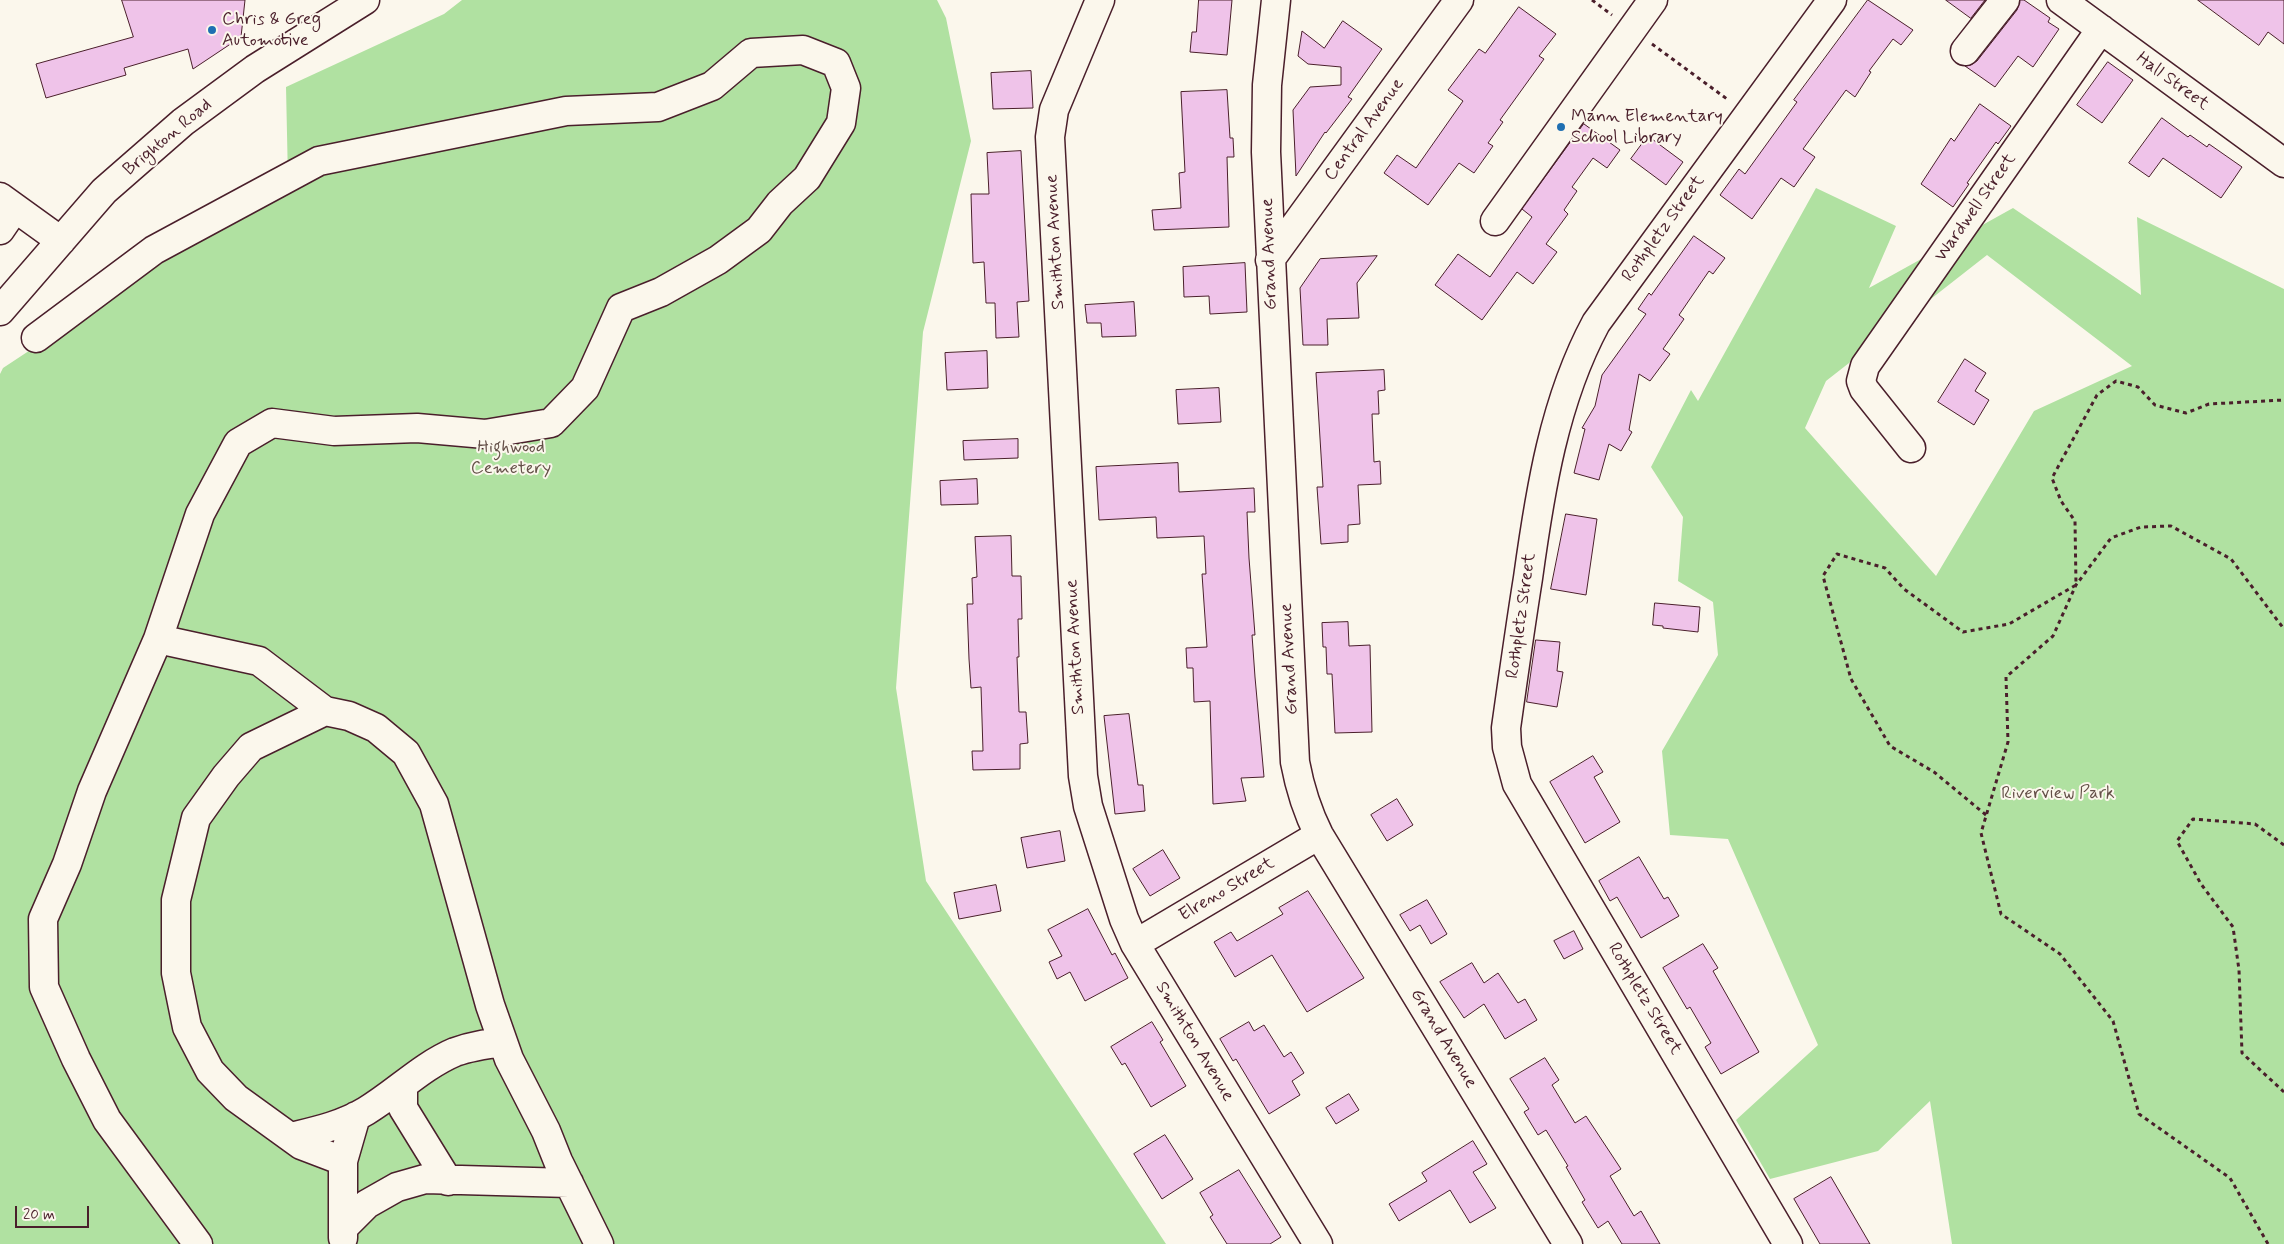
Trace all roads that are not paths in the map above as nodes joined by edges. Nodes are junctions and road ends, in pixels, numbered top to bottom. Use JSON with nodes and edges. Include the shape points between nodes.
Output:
{"nodes":[{"id":1,"x":365,"y":0,"type":"edge"},
{"id":2,"x":1100,"y":0,"type":"edge"},
{"id":3,"x":1276,"y":0,"type":"edge"},
{"id":4,"x":1459,"y":0,"type":"edge"},
{"id":5,"x":1653,"y":0,"type":"edge"},
{"id":6,"x":1832,"y":0,"type":"edge"},
{"id":7,"x":2005,"y":0,"type":"edge"},
{"id":8,"x":2061,"y":0,"type":"edge"},
{"id":9,"x":2101,"y":29,"type":"junction"},
{"id":10,"x":1965,"y":51,"type":"dead end"},
{"id":11,"x":2284,"y":163,"type":"edge"},
{"id":12,"x":8,"y":202,"type":"edge"},
{"id":13,"x":1495,"y":221,"type":"dead end"},
{"id":14,"x":0,"y":230,"type":"edge"},
{"id":15,"x":61,"y":241,"type":"junction"},
{"id":16,"x":1270,"y":260,"type":"junction"},
{"id":17,"x":0,"y":311,"type":"edge"},
{"id":18,"x":36,"y":338,"type":"dead end"},
{"id":19,"x":1911,"y":448,"type":"dead end"},
{"id":20,"x":158,"y":639,"type":"junction"},
{"id":21,"x":325,"y":711,"type":"junction"},
{"id":22,"x":1318,"y":836,"type":"junction"},
{"id":23,"x":1135,"y":944,"type":"junction"},
{"id":24,"x":503,"y":1042,"type":"junction"},
{"id":25,"x":402,"y":1085,"type":"junction"},
{"id":26,"x":356,"y":1116,"type":"junction"},
{"id":27,"x":296,"y":1141,"type":"junction"},
{"id":28,"x":343,"y":1162,"type":"junction"},
{"id":29,"x":448,"y":1181,"type":"junction"},
{"id":30,"x":569,"y":1183,"type":"junction"},
{"id":31,"x":347,"y":1229,"type":"edge"},
{"id":32,"x":198,"y":1244,"type":"edge"},
{"id":33,"x":599,"y":1244,"type":"edge"},
{"id":34,"x":1318,"y":1244,"type":"edge"},
{"id":35,"x":1568,"y":1244,"type":"edge"},
{"id":36,"x":1788,"y":1244,"type":"edge"}],
"edges":[{"from":1,"to":15,"type":"street","name":"Brighton Road","via":[[255,69],[183,122],[104,191]]},
{"from":2,"to":23,"type":"street","name":"Smithton Avenue","via":[[1054,110],[1050,137],[1083,776],[1088,806]]},
{"from":3,"to":16,"type":"street","name":"Grand Avenue","via":[[1267,85]]},
{"from":4,"to":16,"type":"street","name":"Central Avenue"},
{"from":5,"to":13,"type":"street"},
{"from":6,"to":36,"type":"street","name":"Rothpletz Street","via":[[1596,323],[1582,348],[1543,477],[1506,728],[1507,747],[1517,784]]},
{"from":7,"to":10,"type":"street"},
{"from":8,"to":9,"type":"street","name":"Hall Street"},
{"from":9,"to":11,"type":"street","name":"Hall Street"},
{"from":9,"to":19,"type":"street","name":"Wardwell Street","via":[[1865,366],[1860,381],[1864,389]]},
{"from":12,"to":14,"type":"street"},
{"from":12,"to":15,"type":"street"},
{"from":15,"to":17,"type":"street","name":"Brighton Road"},
{"from":16,"to":22,"type":"street","name":"Grand Avenue","via":[[1295,762],[1304,803]]},
{"from":18,"to":20,"type":"street","via":[[154,250],[319,161],[566,111],[658,107],[712,86],[751,53],[803,50],[836,63],[846,88],[841,123],[808,178],[780,202],[759,230],[718,260],[661,292],[621,308],[585,388],[551,423],[485,434],[417,428],[334,430],[272,423],[238,443],[200,514]]},
{"from":20,"to":21,"type":"street","via":[[259,661]]},
{"from":20,"to":32,"type":"street","via":[[92,791],[67,864],[43,920],[44,987],[108,1120]]},
{"from":21,"to":24,"type":"street","via":[[349,716],[376,728],[406,753],[434,804]]},
{"from":21,"to":27,"type":"street","via":[[251,747],[226,776],[196,818],[176,900],[176,973],[187,1027],[210,1071],[236,1098]]},
{"from":22,"to":23,"type":"street","name":"Elreno Street"},
{"from":22,"to":35,"type":"street","name":"Grand Avenue"},
{"from":23,"to":34,"type":"street","name":"Smithton Avenue"},
{"from":24,"to":25,"type":"street","via":[[454,1052]]},
{"from":24,"to":30,"type":"street"},
{"from":25,"to":26,"type":"street"},
{"from":25,"to":29,"type":"street","via":[[403,1108]]},
{"from":26,"to":27,"type":"street"},
{"from":26,"to":28,"type":"street"},
{"from":27,"to":28,"type":"street"},
{"from":28,"to":31,"type":"street"},
{"from":29,"to":30,"type":"street"},
{"from":29,"to":31,"type":"street","via":[[425,1179],[397,1188],[367,1204]]},
{"from":30,"to":33,"type":"street"}]}
